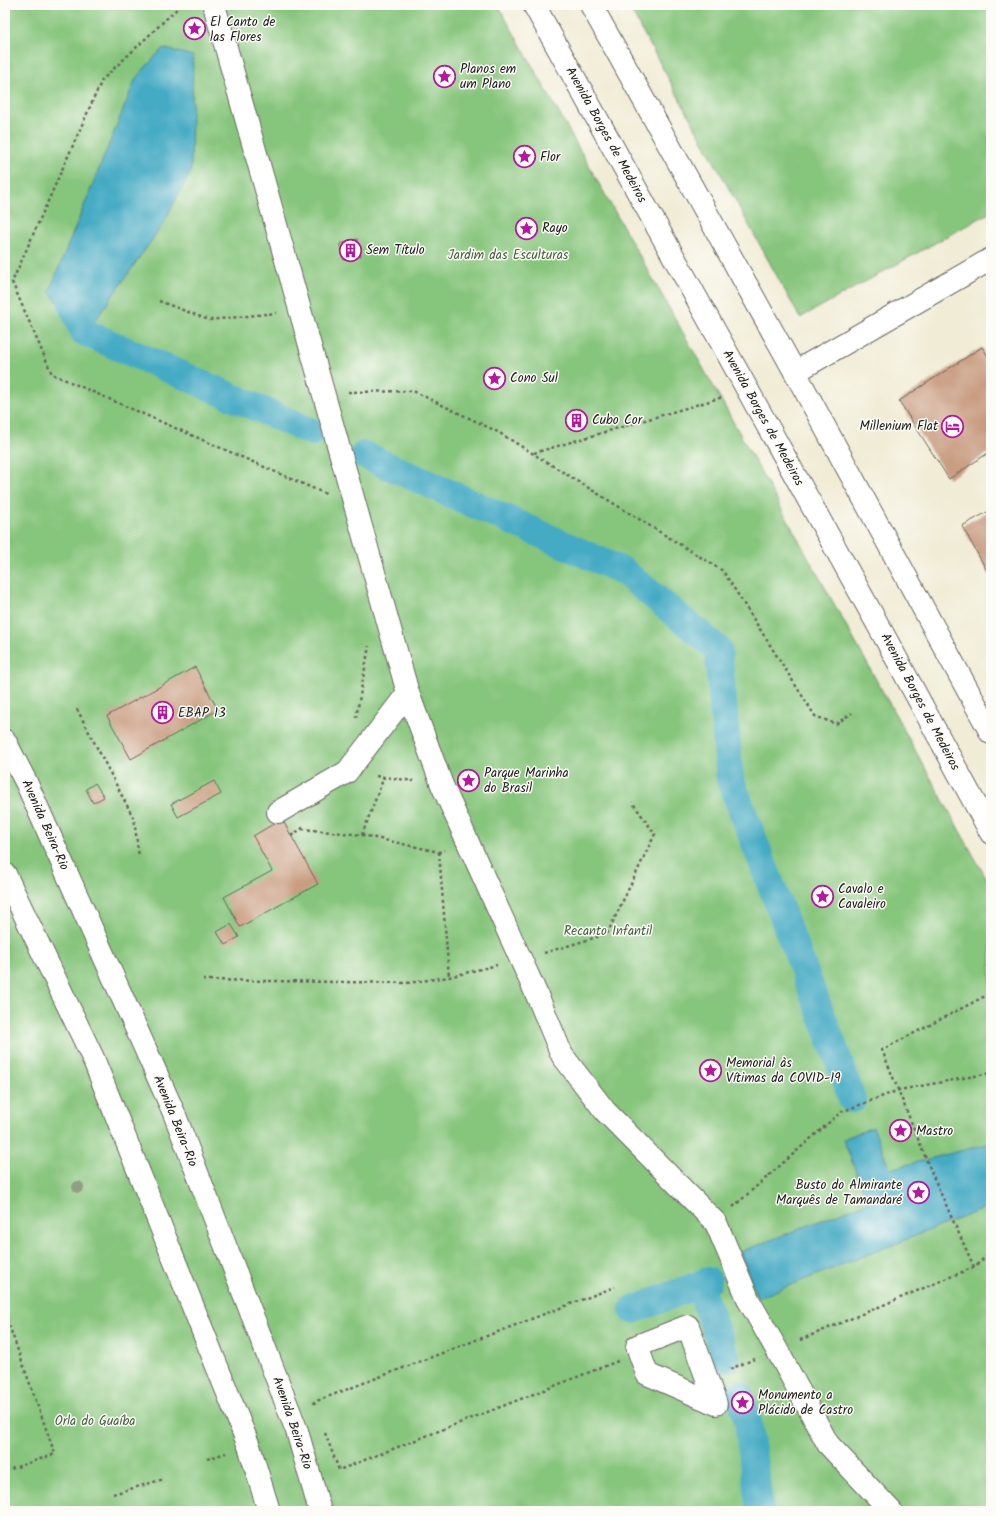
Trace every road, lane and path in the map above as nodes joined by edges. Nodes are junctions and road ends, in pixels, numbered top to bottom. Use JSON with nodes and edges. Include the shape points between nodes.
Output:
{"nodes":[{"id":1,"x":181,"y":5,"type":"edge"},
{"id":2,"x":214,"y":5,"type":"edge"},
{"id":3,"x":534,"y":5,"type":"edge"},
{"id":4,"x":591,"y":5,"type":"edge"},
{"id":5,"x":991,"y":259,"type":"edge"},
{"id":6,"x":159,"y":301,"type":"dead end"},
{"id":7,"x":300,"y":310,"type":"junction"},
{"id":8,"x":795,"y":372,"type":"junction"},
{"id":9,"x":748,"y":390,"type":"junction"},
{"id":10,"x":323,"y":392,"type":"junction"},
{"id":11,"x":534,"y":454,"type":"junction"},
{"id":12,"x":356,"y":507,"type":"junction"},
{"id":13,"x":369,"y":643,"type":"dead end"},
{"id":14,"x":408,"y":693,"type":"junction"},
{"id":15,"x":77,"y":709,"type":"dead end"},
{"id":16,"x":852,"y":713,"type":"dead end"},
{"id":17,"x":356,"y":720,"type":"dead end"},
{"id":18,"x":991,"y":733,"type":"edge"},
{"id":19,"x":5,"y":741,"type":"edge"},
{"id":20,"x":384,"y":777,"type":"dead end"},
{"id":21,"x":632,"y":802,"type":"dead end"},
{"id":22,"x":278,"y":812,"type":"dead end"},
{"id":23,"x":302,"y":829,"type":"dead end"},
{"id":24,"x":991,"y":833,"type":"edge"},
{"id":25,"x":362,"y":834,"type":"junction"},
{"id":26,"x":467,"y":840,"type":"junction"},
{"id":27,"x":439,"y":852,"type":"junction"},
{"id":28,"x":139,"y":857,"type":"dead end"},
{"id":29,"x":5,"y":874,"type":"edge"},
{"id":30,"x":521,"y":959,"type":"junction"},
{"id":31,"x":449,"y":977,"type":"junction"},
{"id":32,"x":203,"y":980,"type":"dead end"},
{"id":33,"x":991,"y":994,"type":"edge"},
{"id":34,"x":991,"y":1073,"type":"edge"},
{"id":35,"x":899,"y":1090,"type":"junction"},
{"id":36,"x":716,"y":1223,"type":"junction"},
{"id":37,"x":991,"y":1252,"type":"edge"},
{"id":38,"x":974,"y":1267,"type":"junction"},
{"id":39,"x":615,"y":1287,"type":"dead end"},
{"id":40,"x":5,"y":1314,"type":"edge"},
{"id":41,"x":777,"y":1350,"type":"junction"},
{"id":42,"x":640,"y":1353,"type":"junction"},
{"id":43,"x":706,"y":1374,"type":"junction"},
{"id":44,"x":316,"y":1409,"type":"dead end"},
{"id":45,"x":323,"y":1428,"type":"dead end"},
{"id":46,"x":5,"y":1471,"type":"edge"},
{"id":47,"x":164,"y":1479,"type":"dead end"},
{"id":48,"x":112,"y":1494,"type":"dead end"},
{"id":49,"x":269,"y":1511,"type":"edge"},
{"id":50,"x":320,"y":1511,"type":"edge"},
{"id":51,"x":891,"y":1511,"type":"edge"}],
"edges":[{"from":1,"to":12,"type":"path","via":[[102,80],[12,282],[52,374]]},
{"from":2,"to":7,"type":"main road"},
{"from":3,"to":9,"type":"main road","name":"Avenida Borges de Medeiros"},
{"from":4,"to":8,"type":"main road"},
{"from":5,"to":8,"type":"main road"},
{"from":6,"to":7,"type":"path","via":[[209,320]]},
{"from":7,"to":10,"type":"main road"},
{"from":8,"to":18,"type":"main road"},
{"from":9,"to":11,"type":"path"},
{"from":9,"to":24,"type":"main road","name":"Avenida Borges de Medeiros"},
{"from":10,"to":11,"type":"path","via":[[413,391],[498,432]]},
{"from":10,"to":12,"type":"main road"},
{"from":11,"to":16,"type":"path","via":[[723,571],[815,716],[836,724]]},
{"from":12,"to":14,"type":"main road"},
{"from":13,"to":17,"type":"path"},
{"from":14,"to":22,"type":"main road","via":[[347,772]]},
{"from":14,"to":26,"type":"main road","via":[[442,785]]},
{"from":15,"to":28,"type":"path","via":[[134,819]]},
{"from":19,"to":50,"type":"main road","name":"Avenida Beira-Rio","via":[[26,782],[174,1113],[297,1431]]},
{"from":20,"to":25,"type":"path"},
{"from":21,"to":30,"type":"path","via":[[655,834],[607,934]]},
{"from":23,"to":25,"type":"path"},
{"from":25,"to":27,"type":"path"},
{"from":26,"to":27,"type":"path"},
{"from":26,"to":30,"type":"main road"},
{"from":27,"to":31,"type":"path"},
{"from":29,"to":49,"type":"main road","via":[[93,1058],[249,1446]]},
{"from":30,"to":31,"type":"path"},
{"from":30,"to":36,"type":"main road","via":[[562,1055],[605,1111]]},
{"from":31,"to":32,"type":"path","via":[[406,983]]},
{"from":33,"to":35,"type":"path","via":[[882,1050]]},
{"from":34,"to":35,"type":"path"},
{"from":35,"to":36,"type":"path","via":[[841,1112]]},
{"from":35,"to":38,"type":"path","via":[[920,1145]]},
{"from":36,"to":41,"type":"main road","via":[[749,1301]]},
{"from":37,"to":38,"type":"path"},
{"from":38,"to":41,"type":"path"},
{"from":39,"to":44,"type":"path","via":[[314,1402]]},
{"from":40,"to":46,"type":"path","via":[[55,1454]]},
{"from":41,"to":43,"type":"path","via":[[713,1376]]},
{"from":41,"to":51,"type":"main road","via":[[828,1444]]},
{"from":42,"to":43,"type":"main road","via":[[637,1346],[688,1326]]},
{"from":42,"to":43,"type":"main road","via":[[647,1374],[716,1404]]},
{"from":42,"to":45,"type":"path","via":[[339,1470]]},
{"from":47,"to":48,"type":"path"}]}
